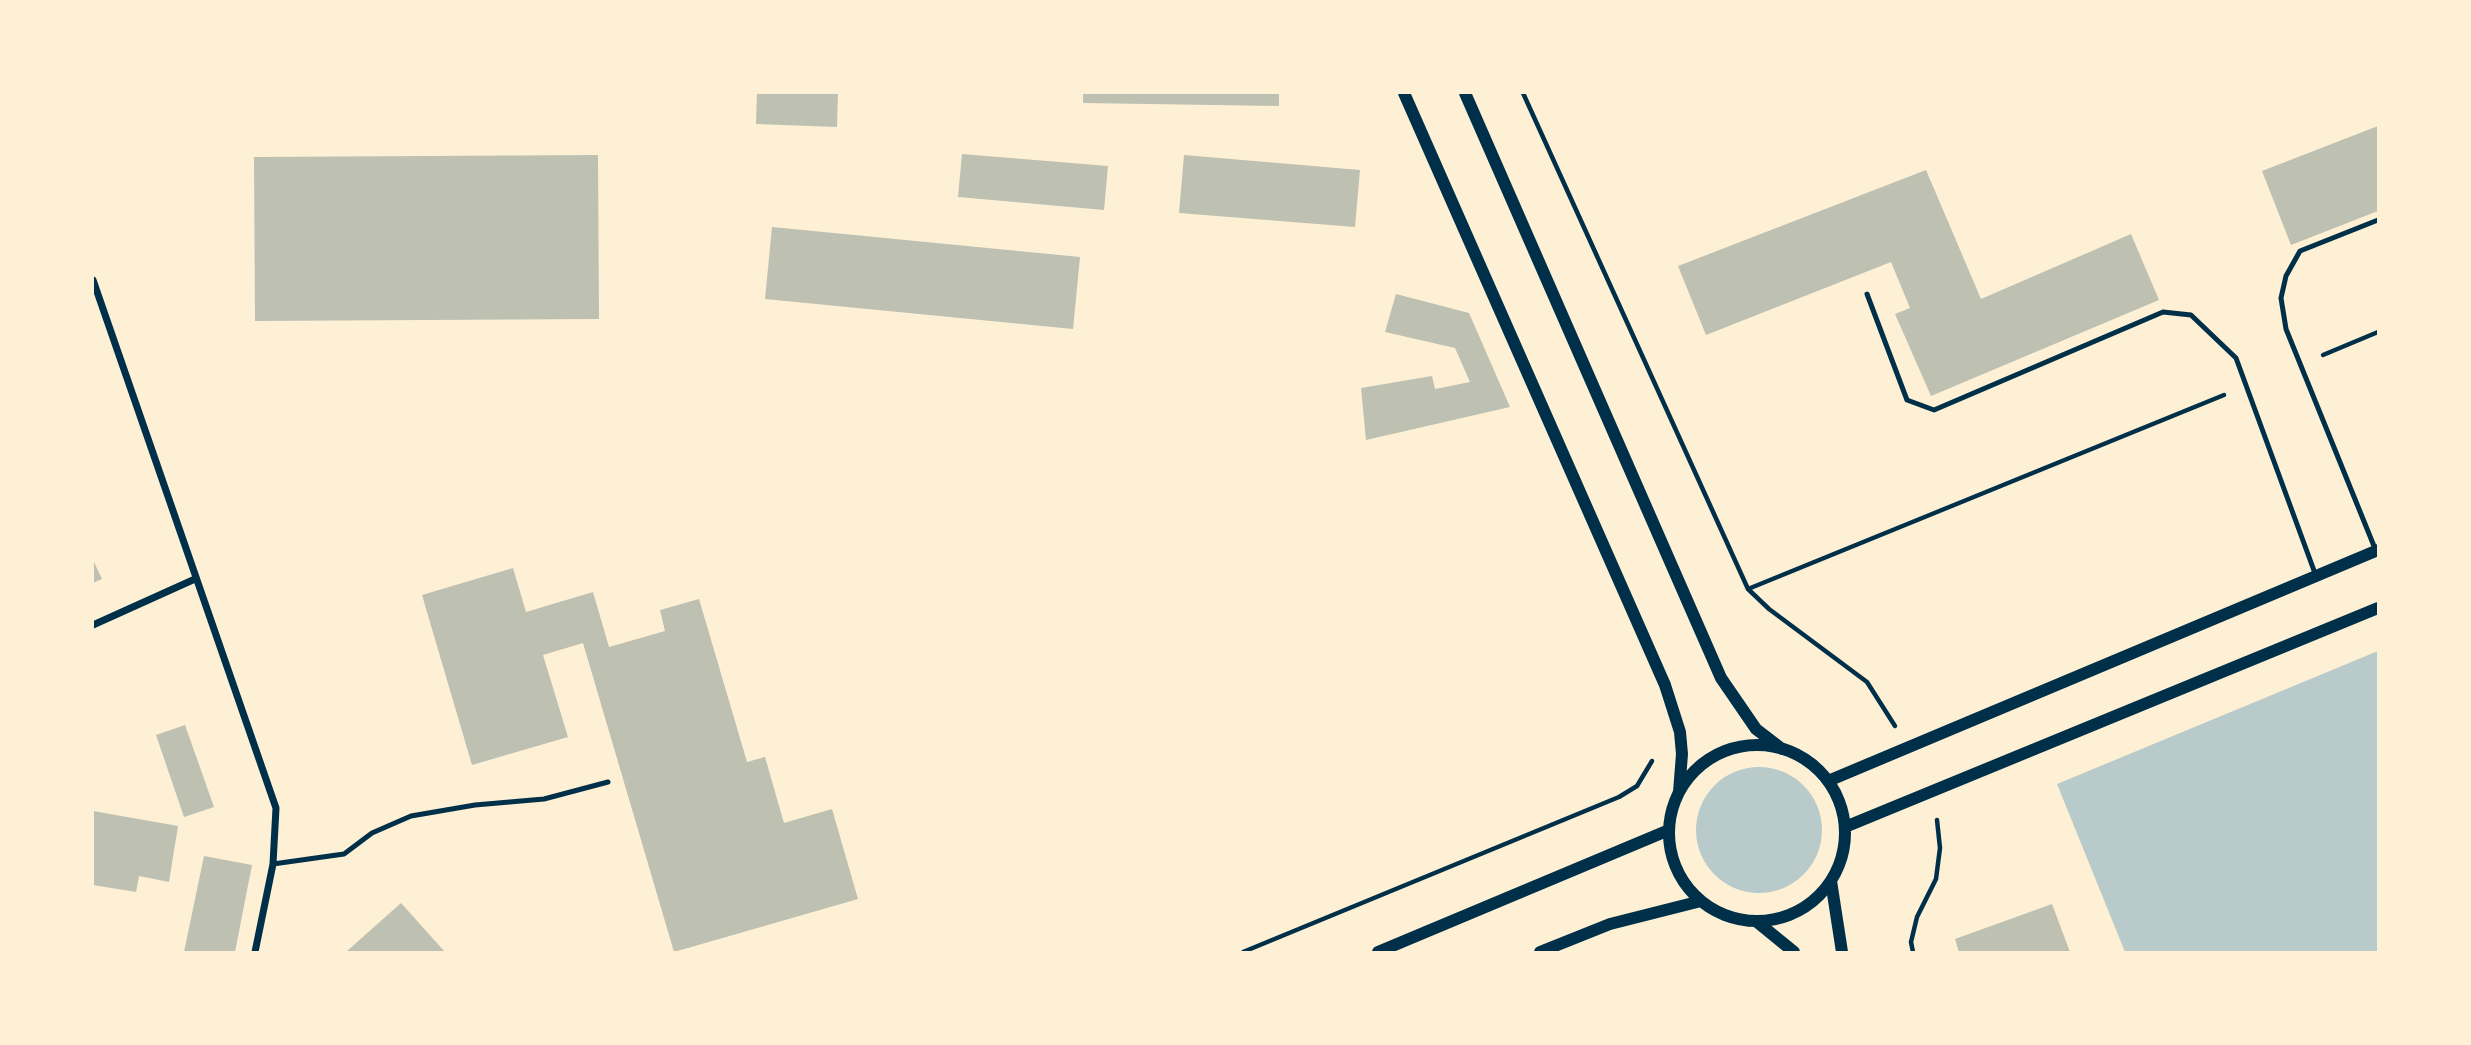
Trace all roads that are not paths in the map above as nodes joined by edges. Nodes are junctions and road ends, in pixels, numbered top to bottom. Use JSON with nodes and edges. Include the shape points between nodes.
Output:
{"nodes":[{"id":1,"x":1404,"y":93,"type":"edge"},
{"id":2,"x":1465,"y":93,"type":"edge"},
{"id":3,"x":2378,"y":220,"type":"edge"},
{"id":4,"x":93,"y":280,"type":"edge"},
{"id":5,"x":1867,"y":294,"type":"dead end"},
{"id":6,"x":2377,"y":550,"type":"edge"},
{"id":7,"x":2316,"y":576,"type":"junction"},
{"id":8,"x":195,"y":579,"type":"junction"},
{"id":9,"x":2378,"y":608,"type":"edge"},
{"id":10,"x":93,"y":625,"type":"edge"},
{"id":11,"x":1782,"y":749,"type":"junction"},
{"id":12,"x":1828,"y":781,"type":"junction"},
{"id":13,"x":608,"y":782,"type":"dead end"},
{"id":14,"x":1679,"y":792,"type":"junction"},
{"id":15,"x":1845,"y":827,"type":"junction"},
{"id":16,"x":1669,"y":830,"type":"junction"},
{"id":17,"x":273,"y":863,"type":"junction"},
{"id":18,"x":1831,"y":881,"type":"junction"},
{"id":19,"x":1701,"y":901,"type":"junction"},
{"id":20,"x":1756,"y":921,"type":"junction"},
{"id":21,"x":255,"y":952,"type":"edge"},
{"id":22,"x":1378,"y":952,"type":"edge"},
{"id":23,"x":1540,"y":952,"type":"edge"},
{"id":24,"x":1794,"y":952,"type":"edge"},
{"id":25,"x":1842,"y":952,"type":"edge"}],
"edges":[{"from":1,"to":14,"type":"street","via":[[1665,685],[1680,732]]},
{"from":2,"to":11,"type":"street","via":[[1721,678],[1756,729]]},
{"from":3,"to":6,"type":"lane","via":[[2300,251],[2286,276],[2281,298],[2286,328]]},
{"from":4,"to":8,"type":"street"},
{"from":5,"to":7,"type":"lane","via":[[1906,400],[1934,410],[2163,312],[2191,315],[2236,358]]},
{"from":6,"to":7,"type":"street"},
{"from":7,"to":12,"type":"street"},
{"from":8,"to":10,"type":"street"},
{"from":8,"to":17,"type":"street","via":[[276,808]]},
{"from":9,"to":15,"type":"street"},
{"from":11,"to":12,"type":"street","via":[[1808,761]]},
{"from":11,"to":14,"type":"street","via":[[1754,745],[1727,751],[1702,764]]},
{"from":12,"to":15,"type":"street","via":[[1840,803]]},
{"from":13,"to":17,"type":"lane","via":[[544,799],[411,816],[372,833],[344,854]]},
{"from":14,"to":16,"type":"street"},
{"from":15,"to":18,"type":"street","via":[[1843,855]]},
{"from":16,"to":19,"type":"street","via":[[1676,869]]},
{"from":16,"to":22,"type":"street"},
{"from":17,"to":21,"type":"street"},
{"from":18,"to":20,"type":"street","via":[[1800,910]]},
{"from":18,"to":25,"type":"street"},
{"from":19,"to":20,"type":"street","via":[[1726,916]]},
{"from":19,"to":23,"type":"street","via":[[1610,924]]},
{"from":20,"to":24,"type":"street"}]}
